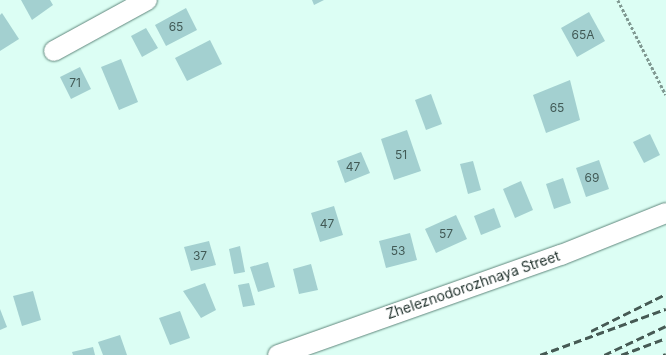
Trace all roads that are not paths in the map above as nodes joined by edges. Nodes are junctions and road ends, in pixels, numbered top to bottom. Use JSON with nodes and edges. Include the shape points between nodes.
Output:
{"nodes":[{"id":1,"x":147,"y":0,"type":"edge"},
{"id":2,"x":54,"y":51,"type":"dead end"},
{"id":3,"x":666,"y":213,"type":"edge"},
{"id":4,"x":278,"y":355,"type":"edge"}],
"edges":[{"from":1,"to":2,"type":"street"},
{"from":3,"to":4,"type":"street","name":"Zheleznodorozhnaya Street","via":[[561,255]]}]}
